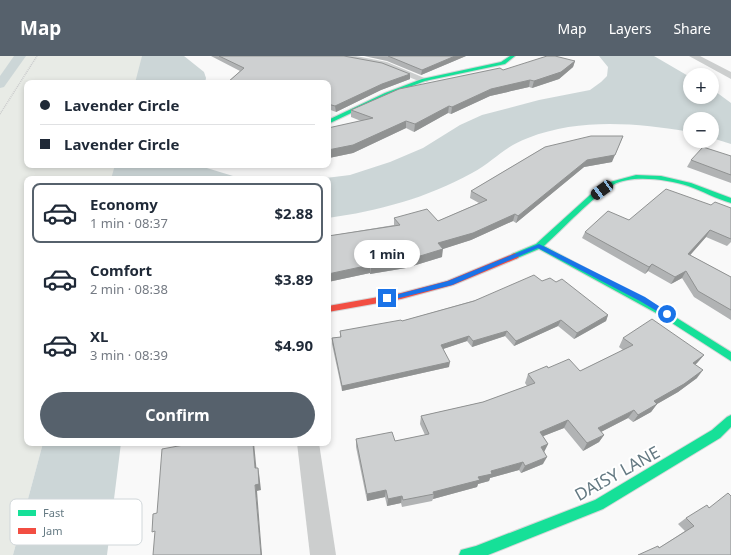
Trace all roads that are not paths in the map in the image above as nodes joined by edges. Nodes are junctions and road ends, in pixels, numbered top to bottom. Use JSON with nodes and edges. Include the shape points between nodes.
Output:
{"nodes":[{"id":1,"x":342,"y":56,"type":"edge"},
{"id":2,"x":513,"y":56,"type":"edge"},
{"id":3,"x":693,"y":56,"type":"edge"},
{"id":4,"x":731,"y":76,"type":"edge"},
{"id":5,"x":424,"y":80,"type":"junction"},
{"id":6,"x":331,"y":121,"type":"edge"},
{"id":7,"x":731,"y":201,"type":"edge"},
{"id":8,"x":539,"y":246,"type":"junction"},
{"id":9,"x":331,"y":308,"type":"edge"},
{"id":10,"x":731,"y":357,"type":"edge"},
{"id":11,"x":731,"y":420,"type":"edge"},
{"id":12,"x":308,"y":446,"type":"edge"},
{"id":13,"x":323,"y":555,"type":"edge"},
{"id":14,"x":466,"y":555,"type":"edge"}],
"edges":[{"from":1,"to":5,"type":"street","via":[[384,64]]},
{"from":2,"to":5,"type":"street","via":[[503,64]]},
{"from":3,"to":4,"type":"street"},
{"from":5,"to":6,"type":"street"},
{"from":7,"to":8,"type":"street","via":[[691,185],[662,178],[636,177],[612,183]]},
{"from":8,"to":9,"type":"street","via":[[450,283],[401,296]]},
{"from":8,"to":10,"type":"street","via":[[642,299]]},
{"from":11,"to":14,"type":"street","name":"DAISY LANE","via":[[716,434],[599,505]]},
{"from":12,"to":13,"type":"street"}]}
